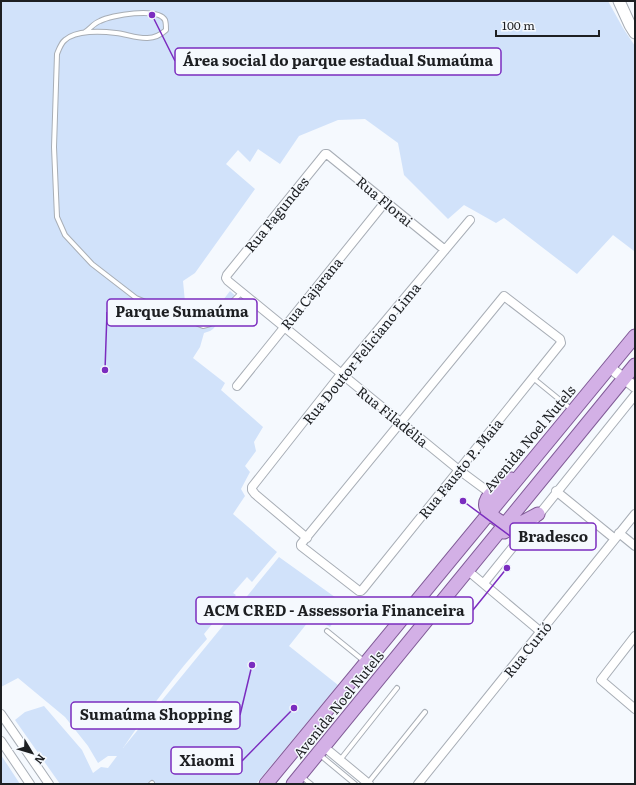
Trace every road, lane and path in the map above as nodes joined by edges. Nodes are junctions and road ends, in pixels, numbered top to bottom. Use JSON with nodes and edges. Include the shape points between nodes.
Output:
{"nodes":[{"id":1,"x":619,"y":1,"type":"edge"},
{"id":2,"x":85,"y":32,"type":"junction"},
{"id":3,"x":635,"y":33,"type":"edge"},
{"id":4,"x":325,"y":154,"type":"joint"},
{"id":5,"x":386,"y":201,"type":"junction"},
{"id":6,"x":470,"y":220,"type":"dead end"},
{"id":7,"x":445,"y":250,"type":"junction"},
{"id":8,"x":227,"y":274,"type":"joint"},
{"id":9,"x":241,"y":293,"type":"junction"},
{"id":10,"x":284,"y":327,"type":"junction"},
{"id":11,"x":635,"y":336,"type":"edge"},
{"id":12,"x":635,"y":365,"type":"edge"},
{"id":13,"x":609,"y":367,"type":"junction"},
{"id":14,"x":342,"y":374,"type":"junction"},
{"id":15,"x":533,"y":378,"type":"junction"},
{"id":16,"x":624,"y":379,"type":"junction"},
{"id":17,"x":237,"y":386,"type":"dead end"},
{"id":18,"x":635,"y":387,"type":"edge"},
{"id":19,"x":635,"y":395,"type":"edge"},
{"id":20,"x":573,"y":411,"type":"junction"},
{"id":21,"x":401,"y":422,"type":"junction"},
{"id":22,"x":459,"y":470,"type":"junction"},
{"id":23,"x":524,"y":470,"type":"junction"},
{"id":24,"x":556,"y":491,"type":"junction"},
{"id":25,"x":490,"y":493,"type":"junction"},
{"id":26,"x":488,"y":513,"type":"junction"},
{"id":27,"x":538,"y":514,"type":"junction"},
{"id":28,"x":635,"y":514,"type":"edge"},
{"id":29,"x":508,"y":526,"type":"junction"},
{"id":30,"x":617,"y":536,"type":"junction"},
{"id":31,"x":307,"y":538,"type":"junction"},
{"id":32,"x":635,"y":546,"type":"edge"},
{"id":33,"x":512,"y":547,"type":"junction"},
{"id":34,"x":467,"y":570,"type":"junction"},
{"id":35,"x":484,"y":583,"type":"junction"},
{"id":36,"x":327,"y":631,"type":"dead end"},
{"id":37,"x":541,"y":632,"type":"junction"},
{"id":38,"x":635,"y":636,"type":"edge"},
{"id":39,"x":366,"y":662,"type":"junction"},
{"id":40,"x":397,"y":688,"type":"dead end"},
{"id":41,"x":635,"y":709,"type":"edge"},
{"id":42,"x":425,"y":712,"type":"dead end"},
{"id":43,"x":1,"y":714,"type":"edge"},
{"id":44,"x":1,"y":741,"type":"edge"},
{"id":45,"x":321,"y":750,"type":"junction"},
{"id":46,"x":339,"y":760,"type":"junction"},
{"id":47,"x":296,"y":780,"type":"edge"},
{"id":48,"x":30,"y":784,"type":"edge"},
{"id":49,"x":48,"y":784,"type":"edge"},
{"id":50,"x":266,"y":784,"type":"edge"},
{"id":51,"x":311,"y":784,"type":"edge"},
{"id":52,"x":355,"y":784,"type":"edge"},
{"id":53,"x":368,"y":784,"type":"edge"},
{"id":54,"x":418,"y":784,"type":"edge"}],
"edges":[{"from":1,"to":3,"type":"main road"},
{"from":2,"to":2,"type":"lane","via":[[116,33],[140,38],[160,35],[166,30],[165,20],[159,15],[146,13],[112,16],[98,21]]},
{"from":2,"to":9,"type":"lane","via":[[76,33],[64,40],[57,54],[54,147],[57,217],[65,235],[92,264],[136,298],[203,326],[210,324]]},
{"from":4,"to":5,"type":"street","name":"Rua Florai"},
{"from":4,"to":8,"type":"street","name":"Rua Fagundes"},
{"from":5,"to":7,"type":"street","name":"Rua Florai"},
{"from":5,"to":10,"type":"street","name":"Rua Cajarana"},
{"from":6,"to":7,"type":"street","name":"Rua Doutor Feliciano Lima"},
{"from":7,"to":14,"type":"street","name":"Rua Doutor Feliciano Lima"},
{"from":8,"to":9,"type":"street","name":"Rua Filadélia","via":[[228,282]]},
{"from":9,"to":10,"type":"street","name":"Rua Filadélia"},
{"from":10,"to":14,"type":"street","name":"Rua Filadélia"},
{"from":10,"to":17,"type":"street","name":"Rua Cajarana"},
{"from":11,"to":13,"type":"main road","name":"Avenida Noel Nutels"},
{"from":12,"to":16,"type":"main road","name":"Avenida Noel Nutels"},
{"from":13,"to":16,"type":"street"},
{"from":13,"to":20,"type":"main road","name":"Avenida Noel Nutels"},
{"from":14,"to":21,"type":"street","name":"Rua Filadélia"},
{"from":14,"to":31,"type":"street","name":"Rua Doutor Feliciano Lima","via":[[252,487],[255,494]]},
{"from":15,"to":20,"type":"lane"},
{"from":15,"to":21,"type":"street","name":"Rua Fausto P. Maia","via":[[561,343],[560,339],[502,297]]},
{"from":15,"to":22,"type":"street","name":"Rua Fausto P. Maia"},
{"from":16,"to":18,"type":"street"},
{"from":16,"to":29,"type":"main road","name":"Avenida Noel Nutels"},
{"from":19,"to":24,"type":"street"},
{"from":20,"to":23,"type":"main road","name":"Avenida Noel Nutels"},
{"from":21,"to":22,"type":"street","name":"Rua Filadélia"},
{"from":21,"to":31,"type":"street"},
{"from":22,"to":25,"type":"street","name":"Rua Filadélia"},
{"from":22,"to":31,"type":"street","name":"Rua Fausto P. Maia","via":[[361,591],[301,546]]},
{"from":23,"to":25,"type":"main road"},
{"from":23,"to":26,"type":"main road","name":"Avenida Noel Nutels"},
{"from":24,"to":27,"type":"street"},
{"from":24,"to":30,"type":"street"},
{"from":25,"to":26,"type":"main road","via":[[486,504]]},
{"from":26,"to":29,"type":"main road"},
{"from":26,"to":39,"type":"main road","name":"Avenida Noel Nutels"},
{"from":27,"to":29,"type":"main road"},
{"from":27,"to":33,"type":"street"},
{"from":28,"to":30,"type":"street","name":"Rua Curió"},
{"from":29,"to":33,"type":"street"},
{"from":29,"to":34,"type":"main road","name":"Avenida Noel Nutels"},
{"from":30,"to":32,"type":"street"},
{"from":30,"to":37,"type":"street","name":"Rua Curió"},
{"from":33,"to":35,"type":"street"},
{"from":34,"to":35,"type":"street"},
{"from":34,"to":45,"type":"main road","name":"Avenida Noel Nutels"},
{"from":35,"to":37,"type":"street"},
{"from":36,"to":39,"type":"lane"},
{"from":37,"to":54,"type":"street","name":"Rua Curió"},
{"from":38,"to":41,"type":"street","via":[[601,682]]},
{"from":39,"to":50,"type":"main road","name":"Avenida Noel Nutels"},
{"from":40,"to":46,"type":"lane"},
{"from":42,"to":53,"type":"lane"},
{"from":43,"to":49,"type":"street"},
{"from":44,"to":48,"type":"street"},
{"from":45,"to":46,"type":"street"},
{"from":45,"to":47,"type":"main road","name":"Avenida Noel Nutels"},
{"from":45,"to":52,"type":"lane"},
{"from":46,"to":53,"type":"street"},
{"from":47,"to":51,"type":"lane"}]}
